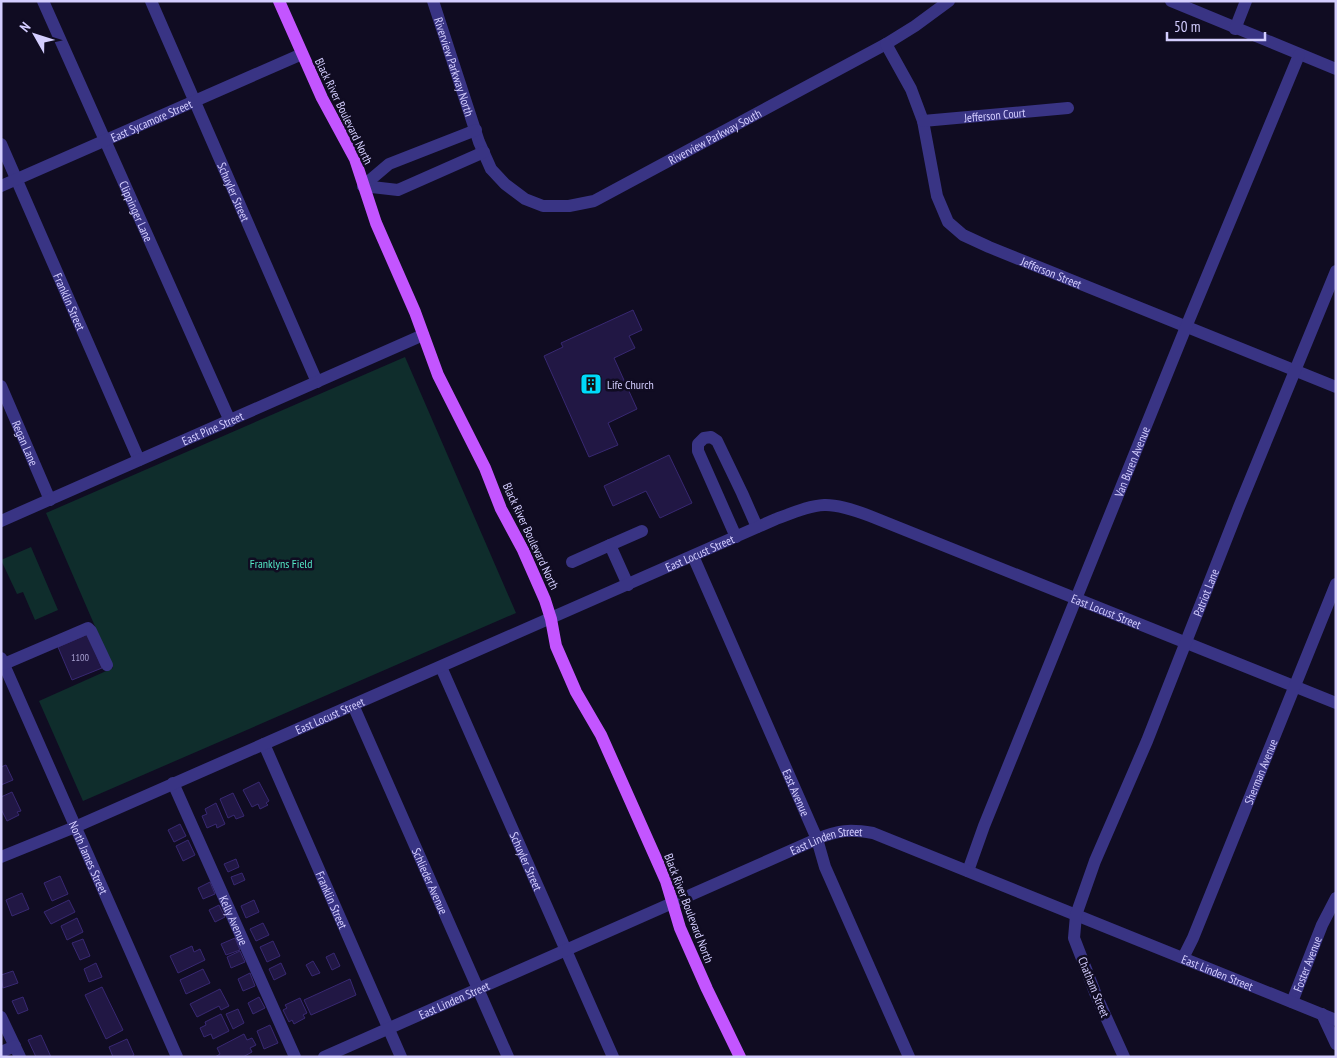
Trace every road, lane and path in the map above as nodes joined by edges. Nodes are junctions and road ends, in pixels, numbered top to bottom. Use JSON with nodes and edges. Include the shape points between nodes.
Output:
{"nodes":[{"id":1,"x":43,"y":1,"type":"edge"},
{"id":2,"x":151,"y":1,"type":"edge"},
{"id":3,"x":279,"y":1,"type":"edge"},
{"id":4,"x":433,"y":1,"type":"edge"},
{"id":5,"x":949,"y":1,"type":"edge"},
{"id":6,"x":1171,"y":1,"type":"edge"},
{"id":7,"x":1246,"y":1,"type":"edge"},
{"id":8,"x":1235,"y":29,"type":"junction"},
{"id":9,"x":886,"y":44,"type":"junction"},
{"id":10,"x":302,"y":54,"type":"junction"},
{"id":11,"x":1299,"y":54,"type":"junction"},
{"id":12,"x":1336,"y":69,"type":"edge"},
{"id":13,"x":195,"y":102,"type":"junction"},
{"id":14,"x":1068,"y":108,"type":"dead end"},
{"id":15,"x":923,"y":121,"type":"junction"},
{"id":16,"x":476,"y":130,"type":"junction"},
{"id":17,"x":104,"y":141,"type":"junction"},
{"id":18,"x":1,"y":144,"type":"edge"},
{"id":19,"x":484,"y":152,"type":"junction"},
{"id":20,"x":17,"y":180,"type":"junction"},
{"id":21,"x":1,"y":186,"type":"edge"},
{"id":22,"x":363,"y":186,"type":"junction"},
{"id":23,"x":1336,"y":271,"type":"edge"},
{"id":24,"x":1186,"y":327,"type":"junction"},
{"id":25,"x":423,"y":335,"type":"junction"},
{"id":26,"x":1295,"y":370,"type":"junction"},
{"id":27,"x":317,"y":382,"type":"junction"},
{"id":28,"x":1,"y":386,"type":"edge"},
{"id":29,"x":1336,"y":387,"type":"edge"},
{"id":30,"x":230,"y":421,"type":"junction"},
{"id":31,"x":139,"y":460,"type":"junction"},
{"id":32,"x":50,"y":500,"type":"junction"},
{"id":33,"x":1,"y":521,"type":"edge"},
{"id":34,"x":757,"y":527,"type":"junction"},
{"id":35,"x":642,"y":531,"type":"dead end"},
{"id":36,"x":736,"y":537,"type":"junction"},
{"id":37,"x":610,"y":545,"type":"junction"},
{"id":38,"x":693,"y":556,"type":"junction"},
{"id":39,"x":572,"y":562,"type":"dead end"},
{"id":40,"x":1336,"y":584,"type":"edge"},
{"id":41,"x":628,"y":585,"type":"junction"},
{"id":42,"x":1076,"y":600,"type":"junction"},
{"id":43,"x":551,"y":619,"type":"junction"},
{"id":44,"x":1186,"y":642,"type":"junction"},
{"id":45,"x":3,"y":661,"type":"edge"},
{"id":46,"x":107,"y":665,"type":"dead end"},
{"id":47,"x":441,"y":667,"type":"junction"},
{"id":48,"x":1294,"y":686,"type":"junction"},
{"id":49,"x":1336,"y":703,"type":"edge"},
{"id":50,"x":352,"y":705,"type":"junction"},
{"id":51,"x":264,"y":744,"type":"junction"},
{"id":52,"x":173,"y":783,"type":"junction"},
{"id":53,"x":75,"y":827,"type":"junction"},
{"id":54,"x":817,"y":839,"type":"junction"},
{"id":55,"x":1,"y":857,"type":"edge"},
{"id":56,"x":968,"y":871,"type":"junction"},
{"id":57,"x":1336,"y":898,"type":"edge"},
{"id":58,"x":674,"y":902,"type":"junction"},
{"id":59,"x":1076,"y":915,"type":"junction"},
{"id":60,"x":566,"y":949,"type":"junction"},
{"id":61,"x":1183,"y":958,"type":"junction"},
{"id":62,"x":477,"y":989,"type":"junction"},
{"id":63,"x":1292,"y":1002,"type":"junction"},
{"id":64,"x":1322,"y":1014,"type":"junction"},
{"id":65,"x":1,"y":1017,"type":"edge"},
{"id":66,"x":1336,"y":1020,"type":"edge"},
{"id":67,"x":388,"y":1028,"type":"junction"},
{"id":68,"x":1336,"y":1044,"type":"edge"},
{"id":69,"x":17,"y":1051,"type":"edge"},
{"id":70,"x":1,"y":1052,"type":"edge"},
{"id":71,"x":177,"y":1057,"type":"edge"},
{"id":72,"x":295,"y":1057,"type":"edge"},
{"id":73,"x":324,"y":1057,"type":"edge"},
{"id":74,"x":401,"y":1057,"type":"edge"},
{"id":75,"x":508,"y":1057,"type":"edge"},
{"id":76,"x":613,"y":1057,"type":"edge"},
{"id":77,"x":740,"y":1057,"type":"edge"},
{"id":78,"x":909,"y":1057,"type":"edge"},
{"id":79,"x":1124,"y":1057,"type":"edge"}],
"edges":[{"from":1,"to":17,"type":"street","name":"Clippinger Lane"},
{"from":2,"to":13,"type":"street","name":"Schuyler Street"},
{"from":3,"to":10,"type":"main road","name":"Black River Boulevard North"},
{"from":4,"to":16,"type":"street","name":"Riverview Parkway North"},
{"from":5,"to":9,"type":"street","name":"Riverview Parkway South"},
{"from":6,"to":8,"type":"street"},
{"from":7,"to":8,"type":"street"},
{"from":8,"to":11,"type":"street"},
{"from":9,"to":15,"type":"street","name":"Jefferson Street","via":[[911,88]]},
{"from":9,"to":19,"type":"street","name":"Riverview Parkway South","via":[[686,153],[584,204],[543,206],[525,199],[491,168]]},
{"from":10,"to":13,"type":"street","name":"East Sycamore Street"},
{"from":10,"to":22,"type":"main road","name":"Black River Boulevard North","via":[[333,121],[355,159]]},
{"from":11,"to":12,"type":"street"},
{"from":11,"to":24,"type":"street","name":"Van Buren Avenue"},
{"from":13,"to":17,"type":"street","name":"East Sycamore Street"},
{"from":13,"to":27,"type":"street","name":"Schuyler Street"},
{"from":14,"to":15,"type":"street","name":"Jefferson Court"},
{"from":15,"to":24,"type":"street","name":"Jefferson Street","via":[[937,196],[948,222],[963,234]]},
{"from":16,"to":19,"type":"street","name":"Riverview Parkway North"},
{"from":16,"to":22,"type":"street","name":"Riverview Parkway North","via":[[390,164]]},
{"from":17,"to":20,"type":"street","name":"East Sycamore Street"},
{"from":17,"to":30,"type":"street","name":"Clippinger Lane"},
{"from":18,"to":20,"type":"street","name":"Franklin Street"},
{"from":19,"to":22,"type":"street","via":[[398,190]]},
{"from":20,"to":21,"type":"street","name":"East Sycamore Street"},
{"from":20,"to":31,"type":"street","name":"Franklin Street"},
{"from":22,"to":25,"type":"main road","name":"Black River Boulevard North"},
{"from":23,"to":26,"type":"street","name":"Patriot Lane"},
{"from":24,"to":26,"type":"street","name":"Jefferson Street"},
{"from":24,"to":42,"type":"street","name":"Van Buren Avenue"},
{"from":25,"to":27,"type":"street","name":"East Pine Street"},
{"from":25,"to":43,"type":"main road","name":"Black River Boulevard North","via":[[438,375],[523,550]]},
{"from":26,"to":29,"type":"street","name":"Jefferson Street"},
{"from":26,"to":44,"type":"street","name":"Patriot Lane"},
{"from":27,"to":30,"type":"street","name":"East Pine Street"},
{"from":28,"to":32,"type":"street","name":"Regan Lane"},
{"from":30,"to":31,"type":"street","name":"East Pine Street"},
{"from":31,"to":32,"type":"street","name":"East Pine Street"},
{"from":32,"to":33,"type":"street","name":"East Pine Street"},
{"from":34,"to":36,"type":"street","name":"East Locust Street"},
{"from":34,"to":36,"type":"street","via":[[716,441],[711,437],[704,438],[698,444],[698,451]]},
{"from":34,"to":42,"type":"street","name":"East Locust Street","via":[[813,506],[847,507]]},
{"from":35,"to":37,"type":"street"},
{"from":36,"to":38,"type":"street","name":"East Locust Street"},
{"from":37,"to":39,"type":"street"},
{"from":37,"to":41,"type":"street"},
{"from":38,"to":41,"type":"street","name":"East Locust Street"},
{"from":38,"to":54,"type":"street","name":"East Avenue"},
{"from":40,"to":48,"type":"street","name":"Sherman Avenue"},
{"from":41,"to":43,"type":"street","name":"East Locust Street"},
{"from":42,"to":44,"type":"street","name":"East Locust Street"},
{"from":42,"to":56,"type":"street","name":"Van Buren Avenue"},
{"from":43,"to":47,"type":"street","name":"East Locust Street"},
{"from":43,"to":58,"type":"main road","name":"Black River Boulevard North","via":[[556,646],[576,692],[601,735]]},
{"from":44,"to":48,"type":"street","name":"East Locust Street"},
{"from":44,"to":59,"type":"street","name":"Patriot Lane"},
{"from":45,"to":46,"type":"street","via":[[88,628]]},
{"from":45,"to":53,"type":"street","name":"North James Street"},
{"from":47,"to":50,"type":"street","name":"East Locust Street"},
{"from":47,"to":60,"type":"street","name":"Schuyler Street"},
{"from":48,"to":49,"type":"street","name":"East Locust Street"},
{"from":48,"to":61,"type":"street","name":"Sherman Avenue"},
{"from":50,"to":51,"type":"street","name":"East Locust Street"},
{"from":50,"to":62,"type":"street","name":"Schlieder Avenue"},
{"from":51,"to":52,"type":"street","name":"East Locust Street"},
{"from":51,"to":67,"type":"street","name":"Franklin Street"},
{"from":52,"to":53,"type":"street","name":"East Locust Street"},
{"from":52,"to":72,"type":"street","name":"Kelly Avenue"},
{"from":53,"to":55,"type":"street","name":"East Locust Street"},
{"from":53,"to":71,"type":"street","name":"North James Street"},
{"from":54,"to":56,"type":"street","name":"East Linden Street","via":[[834,832],[873,833]]},
{"from":54,"to":58,"type":"street","name":"East Linden Street"},
{"from":54,"to":78,"type":"street","name":"East Avenue","via":[[825,867]]},
{"from":56,"to":59,"type":"street","name":"East Linden Street"},
{"from":57,"to":63,"type":"street","name":"Foster Avenue"},
{"from":58,"to":60,"type":"street","name":"East Linden Street"},
{"from":58,"to":77,"type":"main road","name":"Black River Boulevard North","via":[[680,928]]},
{"from":59,"to":61,"type":"street","name":"East Linden Street"},
{"from":59,"to":79,"type":"street","name":"Chatham Street","via":[[1074,938]]},
{"from":60,"to":62,"type":"street","name":"East Linden Street"},
{"from":60,"to":76,"type":"street","name":"Schuyler Street"},
{"from":61,"to":63,"type":"street","name":"East Linden Street"},
{"from":62,"to":67,"type":"street","name":"East Linden Street"},
{"from":62,"to":75,"type":"street","name":"Schlieder Avenue"},
{"from":63,"to":64,"type":"street","name":"East Linden Street"},
{"from":64,"to":66,"type":"street","name":"East Linden Street"},
{"from":64,"to":68,"type":"street"},
{"from":65,"to":69,"type":"street"},
{"from":67,"to":73,"type":"street","name":"East Linden Street"},
{"from":67,"to":74,"type":"street","name":"Franklin Street"},
{"from":69,"to":70,"type":"street"}]}
